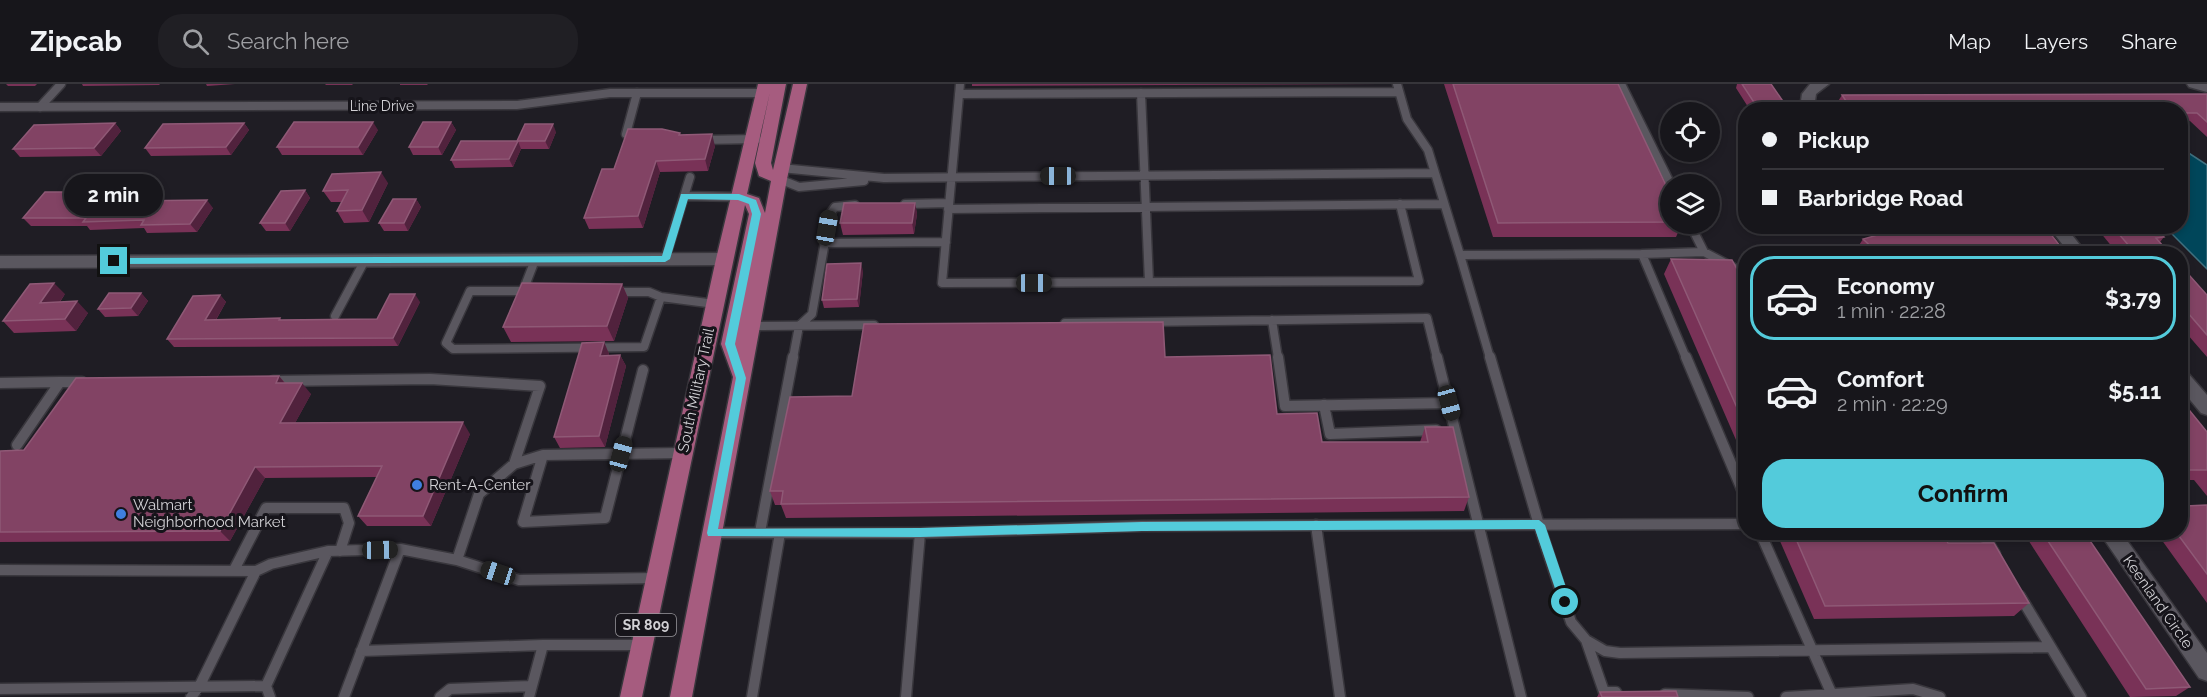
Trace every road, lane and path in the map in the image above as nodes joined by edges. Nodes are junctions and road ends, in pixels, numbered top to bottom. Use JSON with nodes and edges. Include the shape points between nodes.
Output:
{"nodes":[{"id":1,"x":61,"y":84,"type":"edge"},
{"id":2,"x":779,"y":84,"type":"edge"},
{"id":3,"x":800,"y":84,"type":"edge"},
{"id":4,"x":960,"y":84,"type":"edge"},
{"id":5,"x":1397,"y":84,"type":"edge"},
{"id":6,"x":1621,"y":84,"type":"edge"},
{"id":7,"x":1822,"y":84,"type":"edge"},
{"id":8,"x":2194,"y":84,"type":"edge"},
{"id":9,"x":2207,"y":88,"type":"edge"},
{"id":10,"x":763,"y":89,"type":"edge"},
{"id":11,"x":637,"y":93,"type":"junction"},
{"id":12,"x":1141,"y":93,"type":"junction"},
{"id":13,"x":1399,"y":93,"type":"junction"},
{"id":14,"x":959,"y":94,"type":"junction"},
{"id":15,"x":1808,"y":102,"type":"edge"},
{"id":16,"x":0,"y":107,"type":"edge"},
{"id":17,"x":40,"y":107,"type":"junction"},
{"id":18,"x":646,"y":134,"type":"edge"},
{"id":19,"x":760,"y":139,"type":"junction"},
{"id":20,"x":692,"y":140,"type":"edge"},
{"id":21,"x":1435,"y":173,"type":"junction"},
{"id":22,"x":780,"y":174,"type":"junction"},
{"id":23,"x":1666,"y":174,"type":"edge"},
{"id":24,"x":1144,"y":176,"type":"junction"},
{"id":25,"x":690,"y":177,"type":"dead end"},
{"id":26,"x":951,"y":177,"type":"junction"},
{"id":27,"x":884,"y":178,"type":"junction"},
{"id":28,"x":684,"y":196,"type":"junction"},
{"id":29,"x":739,"y":197,"type":"junction"},
{"id":30,"x":866,"y":204,"type":"edge"},
{"id":31,"x":890,"y":204,"type":"edge"},
{"id":32,"x":1400,"y":204,"type":"junction"},
{"id":33,"x":1444,"y":204,"type":"junction"},
{"id":34,"x":949,"y":206,"type":"junction"},
{"id":35,"x":1147,"y":207,"type":"junction"},
{"id":36,"x":1695,"y":234,"type":"edge"},
{"id":37,"x":2063,"y":234,"type":"edge"},
{"id":38,"x":946,"y":242,"type":"junction"},
{"id":39,"x":825,"y":243,"type":"junction"},
{"id":40,"x":2072,"y":246,"type":"edge"},
{"id":41,"x":1704,"y":252,"type":"junction"},
{"id":42,"x":1642,"y":254,"type":"junction"},
{"id":43,"x":1460,"y":255,"type":"junction"},
{"id":44,"x":665,"y":259,"type":"junction"},
{"id":45,"x":724,"y":259,"type":"junction"},
{"id":46,"x":365,"y":260,"type":"junction"},
{"id":47,"x":535,"y":260,"type":"junction"},
{"id":48,"x":0,"y":262,"type":"edge"},
{"id":49,"x":1738,"y":270,"type":"edge"},
{"id":50,"x":1149,"y":282,"type":"junction"},
{"id":51,"x":523,"y":291,"type":"junction"},
{"id":52,"x":534,"y":291,"type":"edge"},
{"id":53,"x":603,"y":291,"type":"edge"},
{"id":54,"x":661,"y":297,"type":"junction"},
{"id":55,"x":715,"y":304,"type":"junction"},
{"id":56,"x":335,"y":316,"type":"dead end"},
{"id":57,"x":1272,"y":320,"type":"junction"},
{"id":58,"x":1059,"y":323,"type":"edge"},
{"id":59,"x":881,"y":325,"type":"edge"},
{"id":60,"x":751,"y":326,"type":"junction"},
{"id":61,"x":799,"y":326,"type":"junction"},
{"id":62,"x":643,"y":370,"type":"dead end"},
{"id":63,"x":741,"y":378,"type":"junction"},
{"id":64,"x":263,"y":381,"type":"edge"},
{"id":65,"x":60,"y":382,"type":"junction"},
{"id":66,"x":96,"y":382,"type":"edge"},
{"id":67,"x":0,"y":383,"type":"edge"},
{"id":68,"x":2188,"y":385,"type":"edge"},
{"id":69,"x":1449,"y":403,"type":"junction"},
{"id":70,"x":1324,"y":405,"type":"junction"},
{"id":71,"x":2207,"y":408,"type":"edge"},
{"id":72,"x":1456,"y":430,"type":"junction"},
{"id":73,"x":16,"y":446,"type":"dead end"},
{"id":74,"x":683,"y":453,"type":"junction"},
{"id":75,"x":621,"y":454,"type":"junction"},
{"id":76,"x":543,"y":455,"type":"junction"},
{"id":77,"x":514,"y":464,"type":"junction"},
{"id":78,"x":1738,"y":480,"type":"edge"},
{"id":79,"x":1738,"y":524,"type":"edge"},
{"id":80,"x":1316,"y":525,"type":"junction"},
{"id":81,"x":1480,"y":525,"type":"junction"},
{"id":82,"x":1539,"y":525,"type":"junction"},
{"id":83,"x":760,"y":532,"type":"junction"},
{"id":84,"x":712,"y":533,"type":"junction"},
{"id":85,"x":780,"y":533,"type":"junction"},
{"id":86,"x":920,"y":533,"type":"junction"},
{"id":87,"x":1763,"y":540,"type":"edge"},
{"id":88,"x":1987,"y":540,"type":"edge"},
{"id":89,"x":2115,"y":540,"type":"edge"},
{"id":90,"x":399,"y":549,"type":"junction"},
{"id":91,"x":328,"y":551,"type":"junction"},
{"id":92,"x":340,"y":551,"type":"junction"},
{"id":93,"x":457,"y":560,"type":"junction"},
{"id":94,"x":1999,"y":561,"type":"edge"},
{"id":95,"x":0,"y":570,"type":"edge"},
{"id":96,"x":234,"y":570,"type":"junction"},
{"id":97,"x":256,"y":571,"type":"junction"},
{"id":98,"x":656,"y":578,"type":"junction"},
{"id":99,"x":2016,"y":590,"type":"edge"},
{"id":100,"x":1586,"y":640,"type":"junction"},
{"id":101,"x":543,"y":645,"type":"junction"},
{"id":102,"x":642,"y":645,"type":"junction"},
{"id":103,"x":2050,"y":647,"type":"junction"},
{"id":104,"x":1811,"y":650,"type":"junction"},
{"id":105,"x":361,"y":651,"type":"junction"},
{"id":106,"x":2207,"y":671,"type":"edge"},
{"id":107,"x":0,"y":689,"type":"edge"},
{"id":108,"x":530,"y":691,"type":"edge"},
{"id":109,"x":199,"y":692,"type":"edge"},
{"id":110,"x":268,"y":692,"type":"edge"},
{"id":111,"x":1626,"y":693,"type":"edge"},
{"id":112,"x":1649,"y":694,"type":"edge"},
{"id":113,"x":1883,"y":694,"type":"edge"},
{"id":114,"x":1832,"y":695,"type":"edge"},
{"id":115,"x":191,"y":697,"type":"edge"},
{"id":116,"x":344,"y":697,"type":"edge"},
{"id":117,"x":440,"y":697,"type":"edge"},
{"id":118,"x":631,"y":697,"type":"edge"},
{"id":119,"x":681,"y":697,"type":"edge"},
{"id":120,"x":752,"y":697,"type":"edge"},
{"id":121,"x":906,"y":697,"type":"edge"},
{"id":122,"x":1340,"y":697,"type":"edge"},
{"id":123,"x":1521,"y":697,"type":"edge"},
{"id":124,"x":1748,"y":697,"type":"edge"},
{"id":125,"x":1785,"y":697,"type":"edge"},
{"id":126,"x":1940,"y":697,"type":"edge"},
{"id":127,"x":2081,"y":697,"type":"edge"}],
"edges":[{"from":1,"to":17,"type":"lane"},
{"from":2,"to":19,"type":"main road"},
{"from":3,"to":22,"type":"main road","number":"SR 809"},
{"from":4,"to":14,"type":"lane"},
{"from":5,"to":13,"type":"lane"},
{"from":6,"to":23,"type":"lane"},
{"from":7,"to":15,"type":"street","via":[[1811,89]]},
{"from":8,"to":9,"type":"street"},
{"from":10,"to":11,"type":"street","name":"Line Drive"},
{"from":10,"to":19,"type":"main road","name":"South Military Trail","number":"SR 809"},
{"from":11,"to":17,"type":"street","name":"Line Drive","via":[[517,105]]},
{"from":11,"to":18,"type":"lane","via":[[626,134]]},
{"from":12,"to":13,"type":"lane"},
{"from":12,"to":14,"type":"lane"},
{"from":12,"to":24,"type":"lane"},
{"from":13,"to":21,"type":"lane","via":[[1407,118],[1428,150]]},
{"from":14,"to":26,"type":"lane"},
{"from":16,"to":17,"type":"street","name":"Line Drive"},
{"from":19,"to":20,"type":"lane"},
{"from":19,"to":22,"type":"main road","via":[[765,172]]},
{"from":19,"to":29,"type":"main road","name":"South Military Trail","number":"SR 809"},
{"from":21,"to":24,"type":"lane"},
{"from":21,"to":33,"type":"lane"},
{"from":22,"to":27,"type":"lane"},
{"from":22,"to":27,"type":"lane","via":[[799,187]]},
{"from":22,"to":60,"type":"main road","number":"SR 809"},
{"from":24,"to":26,"type":"lane"},
{"from":24,"to":35,"type":"lane"},
{"from":25,"to":28,"type":"lane"},
{"from":26,"to":27,"type":"lane"},
{"from":26,"to":34,"type":"lane"},
{"from":28,"to":29,"type":"lane"},
{"from":28,"to":44,"type":"lane"},
{"from":29,"to":45,"type":"main road","name":"South Military Trail","number":"SR 809"},
{"from":29,"to":63,"type":"main road","via":[[753,202],[757,214],[730,344]]},
{"from":30,"to":39,"type":"lane","via":[[835,207]]},
{"from":31,"to":34,"type":"lane"},
{"from":32,"to":33,"type":"lane"},
{"from":32,"to":35,"type":"lane"},
{"from":32,"to":50,"type":"lane","via":[[1419,281]]},
{"from":33,"to":43,"type":"lane"},
{"from":34,"to":35,"type":"lane"},
{"from":34,"to":38,"type":"lane"},
{"from":35,"to":50,"type":"lane"},
{"from":36,"to":41,"type":"lane"},
{"from":37,"to":40,"type":"street"},
{"from":38,"to":39,"type":"lane"},
{"from":38,"to":50,"type":"lane","via":[[942,283]]},
{"from":39,"to":61,"type":"lane","via":[[812,314]]},
{"from":41,"to":42,"type":"lane"},
{"from":41,"to":49,"type":"lane"},
{"from":42,"to":43,"type":"lane"},
{"from":42,"to":78,"type":"lane"},
{"from":43,"to":82,"type":"lane"},
{"from":44,"to":45,"type":"street"},
{"from":44,"to":47,"type":"street"},
{"from":45,"to":55,"type":"main road","name":"South Military Trail","number":"SR 809"},
{"from":46,"to":47,"type":"street"},
{"from":46,"to":48,"type":"street"},
{"from":46,"to":56,"type":"lane"},
{"from":47,"to":51,"type":"lane"},
{"from":51,"to":52,"type":"lane"},
{"from":51,"to":54,"type":"lane","via":[[470,291],[446,343],[453,350],[644,347]]},
{"from":53,"to":54,"type":"lane","via":[[649,292]]},
{"from":54,"to":55,"type":"lane"},
{"from":55,"to":74,"type":"main road","name":"South Military Trail","number":"SR 809"},
{"from":57,"to":58,"type":"lane"},
{"from":57,"to":69,"type":"lane","via":[[1427,318]]},
{"from":57,"to":70,"type":"lane","via":[[1285,406]]},
{"from":59,"to":61,"type":"lane"},
{"from":60,"to":61,"type":"lane"},
{"from":60,"to":63,"type":"main road","number":"SR 809"},
{"from":61,"to":83,"type":"lane"},
{"from":62,"to":75,"type":"lane"},
{"from":63,"to":84,"type":"main road","number":"SR 809"},
{"from":64,"to":77,"type":"lane","via":[[430,379],[540,386]]},
{"from":65,"to":66,"type":"lane"},
{"from":65,"to":67,"type":"lane"},
{"from":65,"to":73,"type":"lane"},
{"from":68,"to":71,"type":"street"},
{"from":69,"to":70,"type":"lane"},
{"from":69,"to":72,"type":"lane"},
{"from":70,"to":72,"type":"lane","via":[[1330,434]]},
{"from":72,"to":81,"type":"lane"},
{"from":74,"to":75,"type":"lane"},
{"from":74,"to":98,"type":"main road","name":"South Military Trail","number":"SR 809"},
{"from":75,"to":76,"type":"lane"},
{"from":75,"to":76,"type":"lane","via":[[605,518],[523,522]]},
{"from":76,"to":77,"type":"lane"},
{"from":77,"to":93,"type":"lane","via":[[479,494]]},
{"from":79,"to":82,"type":"lane"},
{"from":80,"to":81,"type":"lane"},
{"from":80,"to":86,"type":"lane"},
{"from":80,"to":122,"type":"lane"},
{"from":81,"to":82,"type":"lane"},
{"from":81,"to":123,"type":"lane"},
{"from":82,"to":100,"type":"lane","via":[[1572,622]]},
{"from":83,"to":84,"type":"lane"},
{"from":83,"to":85,"type":"lane"},
{"from":84,"to":119,"type":"main road","number":"SR 809"},
{"from":85,"to":86,"type":"lane"},
{"from":85,"to":120,"type":"lane"},
{"from":86,"to":121,"type":"lane"},
{"from":87,"to":104,"type":"lane"},
{"from":88,"to":94,"type":"lane"},
{"from":89,"to":106,"type":"street","name":"Keenland Circle"},
{"from":90,"to":92,"type":"lane"},
{"from":90,"to":93,"type":"lane"},
{"from":90,"to":105,"type":"lane"},
{"from":91,"to":92,"type":"lane"},
{"from":91,"to":97,"type":"lane"},
{"from":91,"to":110,"type":"lane"},
{"from":92,"to":96,"type":"lane","via":[[350,523],[350,514],[344,508],[266,508]]},
{"from":93,"to":98,"type":"lane","via":[[519,580]]},
{"from":95,"to":96,"type":"lane"},
{"from":96,"to":97,"type":"lane"},
{"from":97,"to":109,"type":"lane"},
{"from":98,"to":102,"type":"main road","name":"South Military Trail","number":"SR 809"},
{"from":99,"to":103,"type":"lane"},
{"from":100,"to":104,"type":"lane","via":[[1605,651],[1620,653]]},
{"from":100,"to":111,"type":"lane","via":[[1604,692]]},
{"from":101,"to":102,"type":"lane"},
{"from":101,"to":105,"type":"lane"},
{"from":101,"to":108,"type":"lane"},
{"from":102,"to":118,"type":"main road","name":"South Military Trail","number":"SR 809"},
{"from":103,"to":104,"type":"lane"},
{"from":103,"to":127,"type":"lane"},
{"from":104,"to":114,"type":"lane"},
{"from":105,"to":116,"type":"lane"},
{"from":107,"to":109,"type":"lane"},
{"from":108,"to":117,"type":"lane","via":[[450,689]]},
{"from":109,"to":110,"type":"lane"},
{"from":109,"to":115,"type":"lane"},
{"from":112,"to":124,"type":"lane"},
{"from":113,"to":114,"type":"lane"},
{"from":113,"to":126,"type":"lane","via":[[1913,689]]},
{"from":114,"to":125,"type":"lane"}]}
